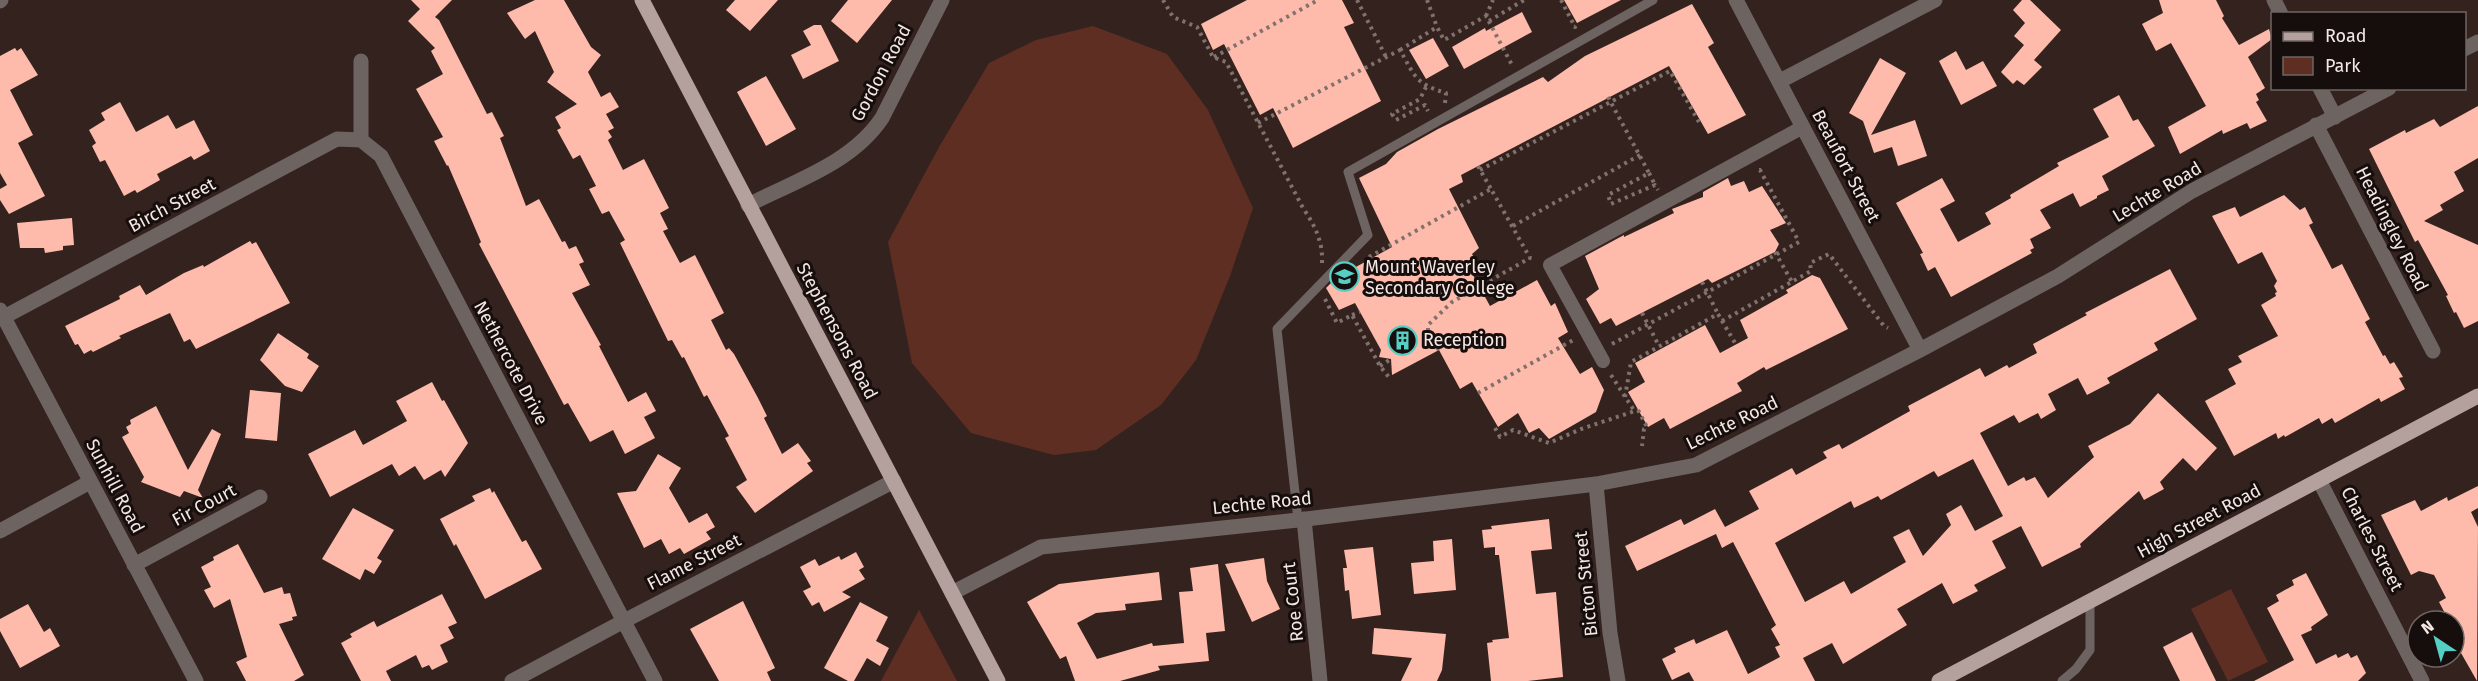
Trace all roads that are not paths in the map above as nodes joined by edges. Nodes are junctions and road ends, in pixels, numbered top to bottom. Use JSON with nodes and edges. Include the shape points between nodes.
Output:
{"nodes":[{"id":1,"x":642,"y":0,"type":"edge"},
{"id":2,"x":942,"y":0,"type":"edge"},
{"id":3,"x":1653,"y":0,"type":"edge"},
{"id":4,"x":1737,"y":0,"type":"edge"},
{"id":5,"x":1935,"y":0,"type":"edge"},
{"id":6,"x":361,"y":61,"type":"dead end"},
{"id":7,"x":1780,"y":81,"type":"junction"},
{"id":8,"x":2321,"y":90,"type":"edge"},
{"id":9,"x":2385,"y":90,"type":"edge"},
{"id":10,"x":2335,"y":117,"type":"junction"},
{"id":11,"x":2316,"y":125,"type":"junction"},
{"id":12,"x":1803,"y":127,"type":"junction"},
{"id":13,"x":361,"y":140,"type":"junction"},
{"id":14,"x":748,"y":205,"type":"junction"},
{"id":15,"x":2,"y":314,"type":"edge"},
{"id":16,"x":1920,"y":350,"type":"junction"},
{"id":17,"x":2433,"y":351,"type":"dead end"},
{"id":18,"x":1600,"y":356,"type":"road end"},
{"id":19,"x":2478,"y":396,"type":"edge"},
{"id":20,"x":2319,"y":480,"type":"junction"},
{"id":21,"x":894,"y":481,"type":"junction"},
{"id":22,"x":90,"y":482,"type":"junction"},
{"id":23,"x":1596,"y":484,"type":"junction"},
{"id":24,"x":260,"y":497,"type":"dead end"},
{"id":25,"x":1301,"y":519,"type":"junction"},
{"id":26,"x":0,"y":531,"type":"edge"},
{"id":27,"x":134,"y":565,"type":"junction"},
{"id":28,"x":952,"y":593,"type":"junction"},
{"id":29,"x":2090,"y":602,"type":"junction"},
{"id":30,"x":624,"y":621,"type":"junction"},
{"id":31,"x":1944,"y":680,"type":"edge"},
{"id":32,"x":196,"y":681,"type":"edge"},
{"id":33,"x":512,"y":681,"type":"edge"},
{"id":34,"x":655,"y":681,"type":"edge"},
{"id":35,"x":998,"y":681,"type":"edge"},
{"id":36,"x":1320,"y":681,"type":"edge"},
{"id":37,"x":1618,"y":681,"type":"edge"},
{"id":38,"x":2062,"y":681,"type":"edge"},
{"id":39,"x":2422,"y":681,"type":"edge"}],
"edges":[{"from":1,"to":14,"type":"main road","name":"Stephensons Road"},
{"from":2,"to":14,"type":"street","name":"Gordon Road","via":[[872,134],[844,157]]},
{"from":3,"to":25,"type":"lane","via":[[1348,172],[1368,235],[1277,329]]},
{"from":4,"to":7,"type":"street","name":"Beaufort Street"},
{"from":5,"to":7,"type":"street"},
{"from":6,"to":13,"type":"street"},
{"from":7,"to":12,"type":"street","name":"Beaufort Street"},
{"from":8,"to":10,"type":"street"},
{"from":9,"to":10,"type":"street","name":"Lechte Road"},
{"from":10,"to":11,"type":"street","name":"Lechte Road"},
{"from":11,"to":16,"type":"street","name":"Lechte Road","via":[[2192,191],[2058,276]]},
{"from":11,"to":17,"type":"street","name":"Headingley Road"},
{"from":12,"to":16,"type":"street","name":"Beaufort Street"},
{"from":12,"to":18,"type":"street","via":[[1550,265]]},
{"from":13,"to":15,"type":"street","name":"Birch Street","via":[[337,139]]},
{"from":13,"to":30,"type":"street","name":"Nethercote Drive","via":[[381,156]]},
{"from":14,"to":21,"type":"main road","name":"Stephensons Road"},
{"from":15,"to":22,"type":"street","name":"Sunhill Road"},
{"from":16,"to":23,"type":"street","name":"Lechte Road","via":[[1696,465]]},
{"from":19,"to":20,"type":"main road","name":"High Street Road"},
{"from":20,"to":29,"type":"main road","name":"High Street Road"},
{"from":20,"to":39,"type":"street","name":"Charles Street"},
{"from":21,"to":28,"type":"main road","name":"Stephensons Road"},
{"from":21,"to":30,"type":"street","name":"Flame Street"},
{"from":22,"to":26,"type":"street"},
{"from":22,"to":27,"type":"street","name":"Sunhill Road"},
{"from":23,"to":25,"type":"street","name":"Lechte Road"},
{"from":23,"to":37,"type":"street","name":"Bicton Street"},
{"from":24,"to":27,"type":"street","name":"Fir Court"},
{"from":25,"to":28,"type":"street","name":"Lechte Road","via":[[1041,547]]},
{"from":25,"to":36,"type":"street","name":"Roe Court"},
{"from":27,"to":32,"type":"street","name":"Sunhill Road"},
{"from":28,"to":35,"type":"main road","name":"Stephensons Road"},
{"from":29,"to":31,"type":"main road","name":"High Street Road"},
{"from":29,"to":38,"type":"lane","via":[[2090,650]]},
{"from":30,"to":33,"type":"street","name":"Flame Street"},
{"from":30,"to":34,"type":"street","name":"Nethercote Drive"}]}
